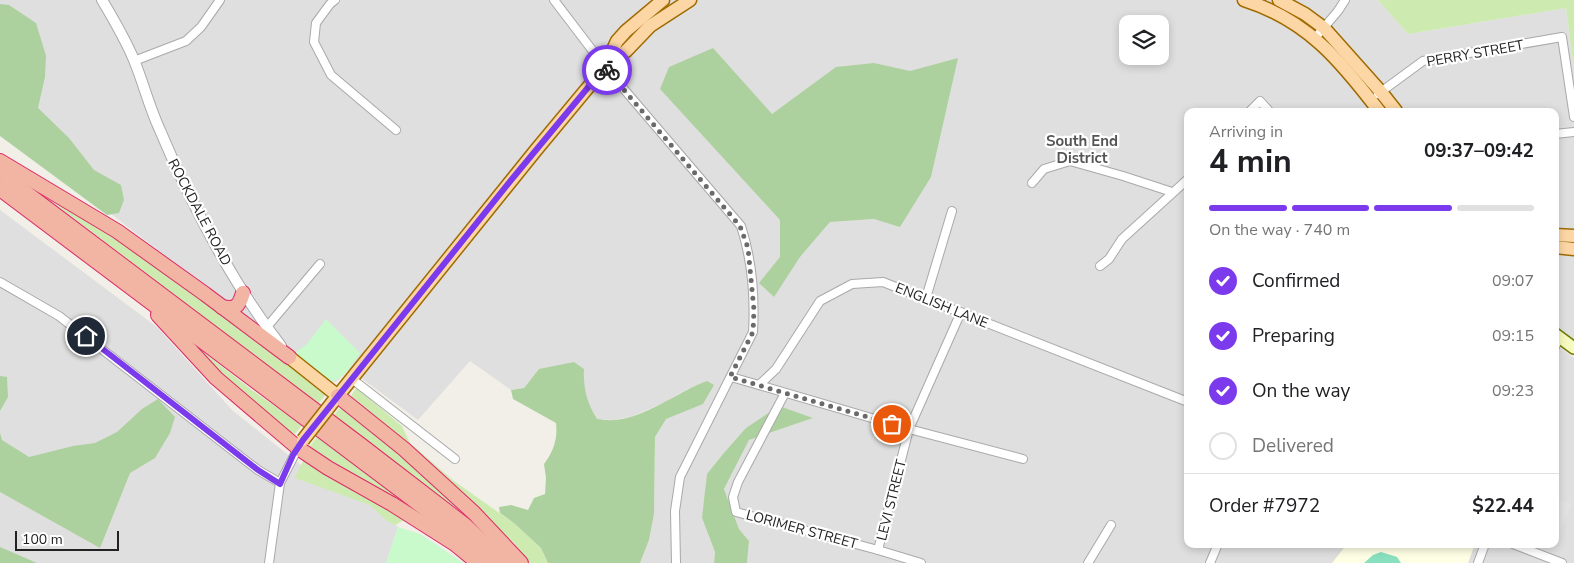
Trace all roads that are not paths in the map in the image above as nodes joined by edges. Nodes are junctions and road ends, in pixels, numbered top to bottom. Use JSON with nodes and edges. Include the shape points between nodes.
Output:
{"nodes":[{"id":1,"x":102,"y":0,"type":"edge"},
{"id":2,"x":220,"y":0,"type":"edge"},
{"id":3,"x":335,"y":0,"type":"edge"},
{"id":4,"x":554,"y":0,"type":"edge"},
{"id":5,"x":664,"y":0,"type":"edge"},
{"id":6,"x":690,"y":0,"type":"edge"},
{"id":7,"x":1279,"y":0,"type":"edge"},
{"id":8,"x":1345,"y":0,"type":"edge"},
{"id":9,"x":1247,"y":1,"type":"edge"},
{"id":10,"x":1324,"y":28,"type":"junction"},
{"id":11,"x":1315,"y":38,"type":"junction"},
{"id":12,"x":134,"y":61,"type":"junction"},
{"id":13,"x":605,"y":67,"type":"junction"},
{"id":14,"x":1381,"y":92,"type":"junction"},
{"id":15,"x":1370,"y":100,"type":"junction"},
{"id":16,"x":1253,"y":108,"type":"edge"},
{"id":17,"x":1266,"y":108,"type":"edge"},
{"id":18,"x":1377,"y":108,"type":"edge"},
{"id":19,"x":1394,"y":108,"type":"edge"},
{"id":20,"x":1574,"y":117,"type":"edge"},
{"id":21,"x":396,"y":130,"type":"dead end"},
{"id":22,"x":1574,"y":132,"type":"edge"},
{"id":23,"x":1559,"y":134,"type":"edge"},
{"id":24,"x":0,"y":162,"type":"edge"},
{"id":25,"x":0,"y":173,"type":"edge"},
{"id":26,"x":1184,"y":182,"type":"edge"},
{"id":27,"x":1032,"y":184,"type":"dead end"},
{"id":28,"x":0,"y":189,"type":"edge"},
{"id":29,"x":1172,"y":192,"type":"junction"},
{"id":30,"x":952,"y":211,"type":"dead end"},
{"id":31,"x":1559,"y":235,"type":"edge"},
{"id":32,"x":1574,"y":236,"type":"edge"},
{"id":33,"x":1559,"y":247,"type":"edge"},
{"id":34,"x":1574,"y":249,"type":"edge"},
{"id":35,"x":320,"y":264,"type":"dead end"},
{"id":36,"x":1100,"y":266,"type":"dead end"},
{"id":37,"x":121,"y":279,"type":"junction"},
{"id":38,"x":0,"y":282,"type":"edge"},
{"id":39,"x":243,"y":293,"type":"junction"},
{"id":40,"x":926,"y":298,"type":"junction"},
{"id":41,"x":222,"y":307,"type":"junction"},
{"id":42,"x":960,"y":312,"type":"junction"},
{"id":43,"x":266,"y":328,"type":"junction"},
{"id":44,"x":1559,"y":340,"type":"edge"},
{"id":45,"x":1574,"y":348,"type":"edge"},
{"id":46,"x":289,"y":357,"type":"junction"},
{"id":47,"x":730,"y":377,"type":"junction"},
{"id":48,"x":352,"y":379,"type":"junction"},
{"id":49,"x":759,"y":385,"type":"junction"},
{"id":50,"x":785,"y":393,"type":"junction"},
{"id":51,"x":335,"y":400,"type":"junction"},
{"id":52,"x":1184,"y":400,"type":"edge"},
{"id":53,"x":909,"y":429,"type":"junction"},
{"id":54,"x":300,"y":444,"type":"junction"},
{"id":55,"x":454,"y":459,"type":"dead end"},
{"id":56,"x":1023,"y":459,"type":"dead end"},
{"id":57,"x":280,"y":484,"type":"junction"},
{"id":58,"x":1111,"y":525,"type":"dead end"},
{"id":59,"x":1216,"y":548,"type":"edge"},
{"id":60,"x":1484,"y":548,"type":"edge"},
{"id":61,"x":1523,"y":548,"type":"edge"},
{"id":62,"x":878,"y":550,"type":"junction"},
{"id":63,"x":269,"y":563,"type":"edge"},
{"id":64,"x":478,"y":563,"type":"edge"},
{"id":65,"x":492,"y":563,"type":"edge"},
{"id":66,"x":505,"y":563,"type":"edge"},
{"id":67,"x":521,"y":563,"type":"edge"},
{"id":68,"x":676,"y":563,"type":"edge"},
{"id":69,"x":921,"y":563,"type":"edge"},
{"id":70,"x":1088,"y":563,"type":"edge"},
{"id":71,"x":1210,"y":563,"type":"edge"},
{"id":72,"x":1478,"y":563,"type":"edge"},
{"id":73,"x":1562,"y":563,"type":"edge"}],
"edges":[{"from":1,"to":12,"type":"street","name":"ROCKDALE ROAD"},
{"from":2,"to":12,"type":"street","via":[[186,42]]},
{"from":3,"to":21,"type":"street","via":[[316,23],[314,42],[331,75]]},
{"from":4,"to":13,"type":"street"},
{"from":5,"to":13,"type":"main road","via":[[621,36]]},
{"from":6,"to":13,"type":"main road","via":[[650,26]]},
{"from":7,"to":10,"type":"main road"},
{"from":8,"to":10,"type":"street"},
{"from":9,"to":11,"type":"main road","via":[[1284,17]]},
{"from":10,"to":11,"type":"street"},
{"from":10,"to":14,"type":"main road"},
{"from":11,"to":15,"type":"main road"},
{"from":12,"to":39,"type":"street","name":"ROCKDALE ROAD","via":[[156,123],[185,189]]},
{"from":13,"to":47,"type":"street","via":[[740,226],[748,248],[753,332]]},
{"from":13,"to":48,"type":"main road"},
{"from":14,"to":15,"type":"street","name":"PERRY STREET"},
{"from":14,"to":19,"type":"main road"},
{"from":14,"to":20,"type":"street","name":"PERRY STREET","via":[[1423,61],[1562,37]]},
{"from":15,"to":18,"type":"main road"},
{"from":16,"to":17,"type":"street","via":[[1260,101]]},
{"from":22,"to":23,"type":"street"},
{"from":24,"to":41,"type":"highway","via":[[107,225]]},
{"from":25,"to":66,"type":"highway","via":[[376,456]]},
{"from":26,"to":29,"type":"street"},
{"from":27,"to":29,"type":"street","via":[[1044,170],[1070,161]]},
{"from":28,"to":37,"type":"highway"},
{"from":29,"to":36,"type":"street","via":[[1122,239],[1109,260]]},
{"from":30,"to":40,"type":"street"},
{"from":31,"to":32,"type":"main road"},
{"from":33,"to":34,"type":"main road"},
{"from":35,"to":43,"type":"street"},
{"from":37,"to":54,"type":"highway","via":[[125,289],[160,316],[220,382]]},
{"from":37,"to":65,"type":"highway","via":[[452,529]]},
{"from":38,"to":57,"type":"street","via":[[59,316]]},
{"from":39,"to":41,"type":"highway","via":[[234,307]]},
{"from":39,"to":43,"type":"street","name":"ROCKDALE ROAD"},
{"from":40,"to":42,"type":"street","name":"ENGLISH LANE"},
{"from":40,"to":49,"type":"street","name":"ENGLISH LANE","via":[[883,282],[852,284],[820,302],[776,369]]},
{"from":41,"to":46,"type":"highway"},
{"from":42,"to":52,"type":"street","name":"ENGLISH LANE"},
{"from":42,"to":53,"type":"street","name":"LEVI STREET"},
{"from":43,"to":46,"type":"street","name":"ROCKDALE ROAD"},
{"from":44,"to":45,"type":"main road"},
{"from":46,"to":51,"type":"main road","name":"ROCKDALE ROAD"},
{"from":47,"to":49,"type":"street"},
{"from":47,"to":68,"type":"street","via":[[680,477],[675,511]]},
{"from":48,"to":51,"type":"main road"},
{"from":48,"to":55,"type":"street"},
{"from":49,"to":50,"type":"street"},
{"from":50,"to":53,"type":"street"},
{"from":50,"to":62,"type":"street","name":"LORIMER STREET","via":[[738,482],[733,497],[736,512]]},
{"from":51,"to":54,"type":"main road","bridge":true},
{"from":51,"to":67,"type":"highway","via":[[385,434],[487,526]]},
{"from":53,"to":56,"type":"street"},
{"from":53,"to":62,"type":"street","name":"LEVI STREET"},
{"from":54,"to":57,"type":"street"},
{"from":54,"to":64,"type":"highway","via":[[328,468],[392,504],[455,544]]},
{"from":57,"to":63,"type":"street"},
{"from":58,"to":70,"type":"street"},
{"from":59,"to":71,"type":"street"},
{"from":60,"to":72,"type":"street"},
{"from":61,"to":73,"type":"street"},
{"from":62,"to":69,"type":"street"}]}
